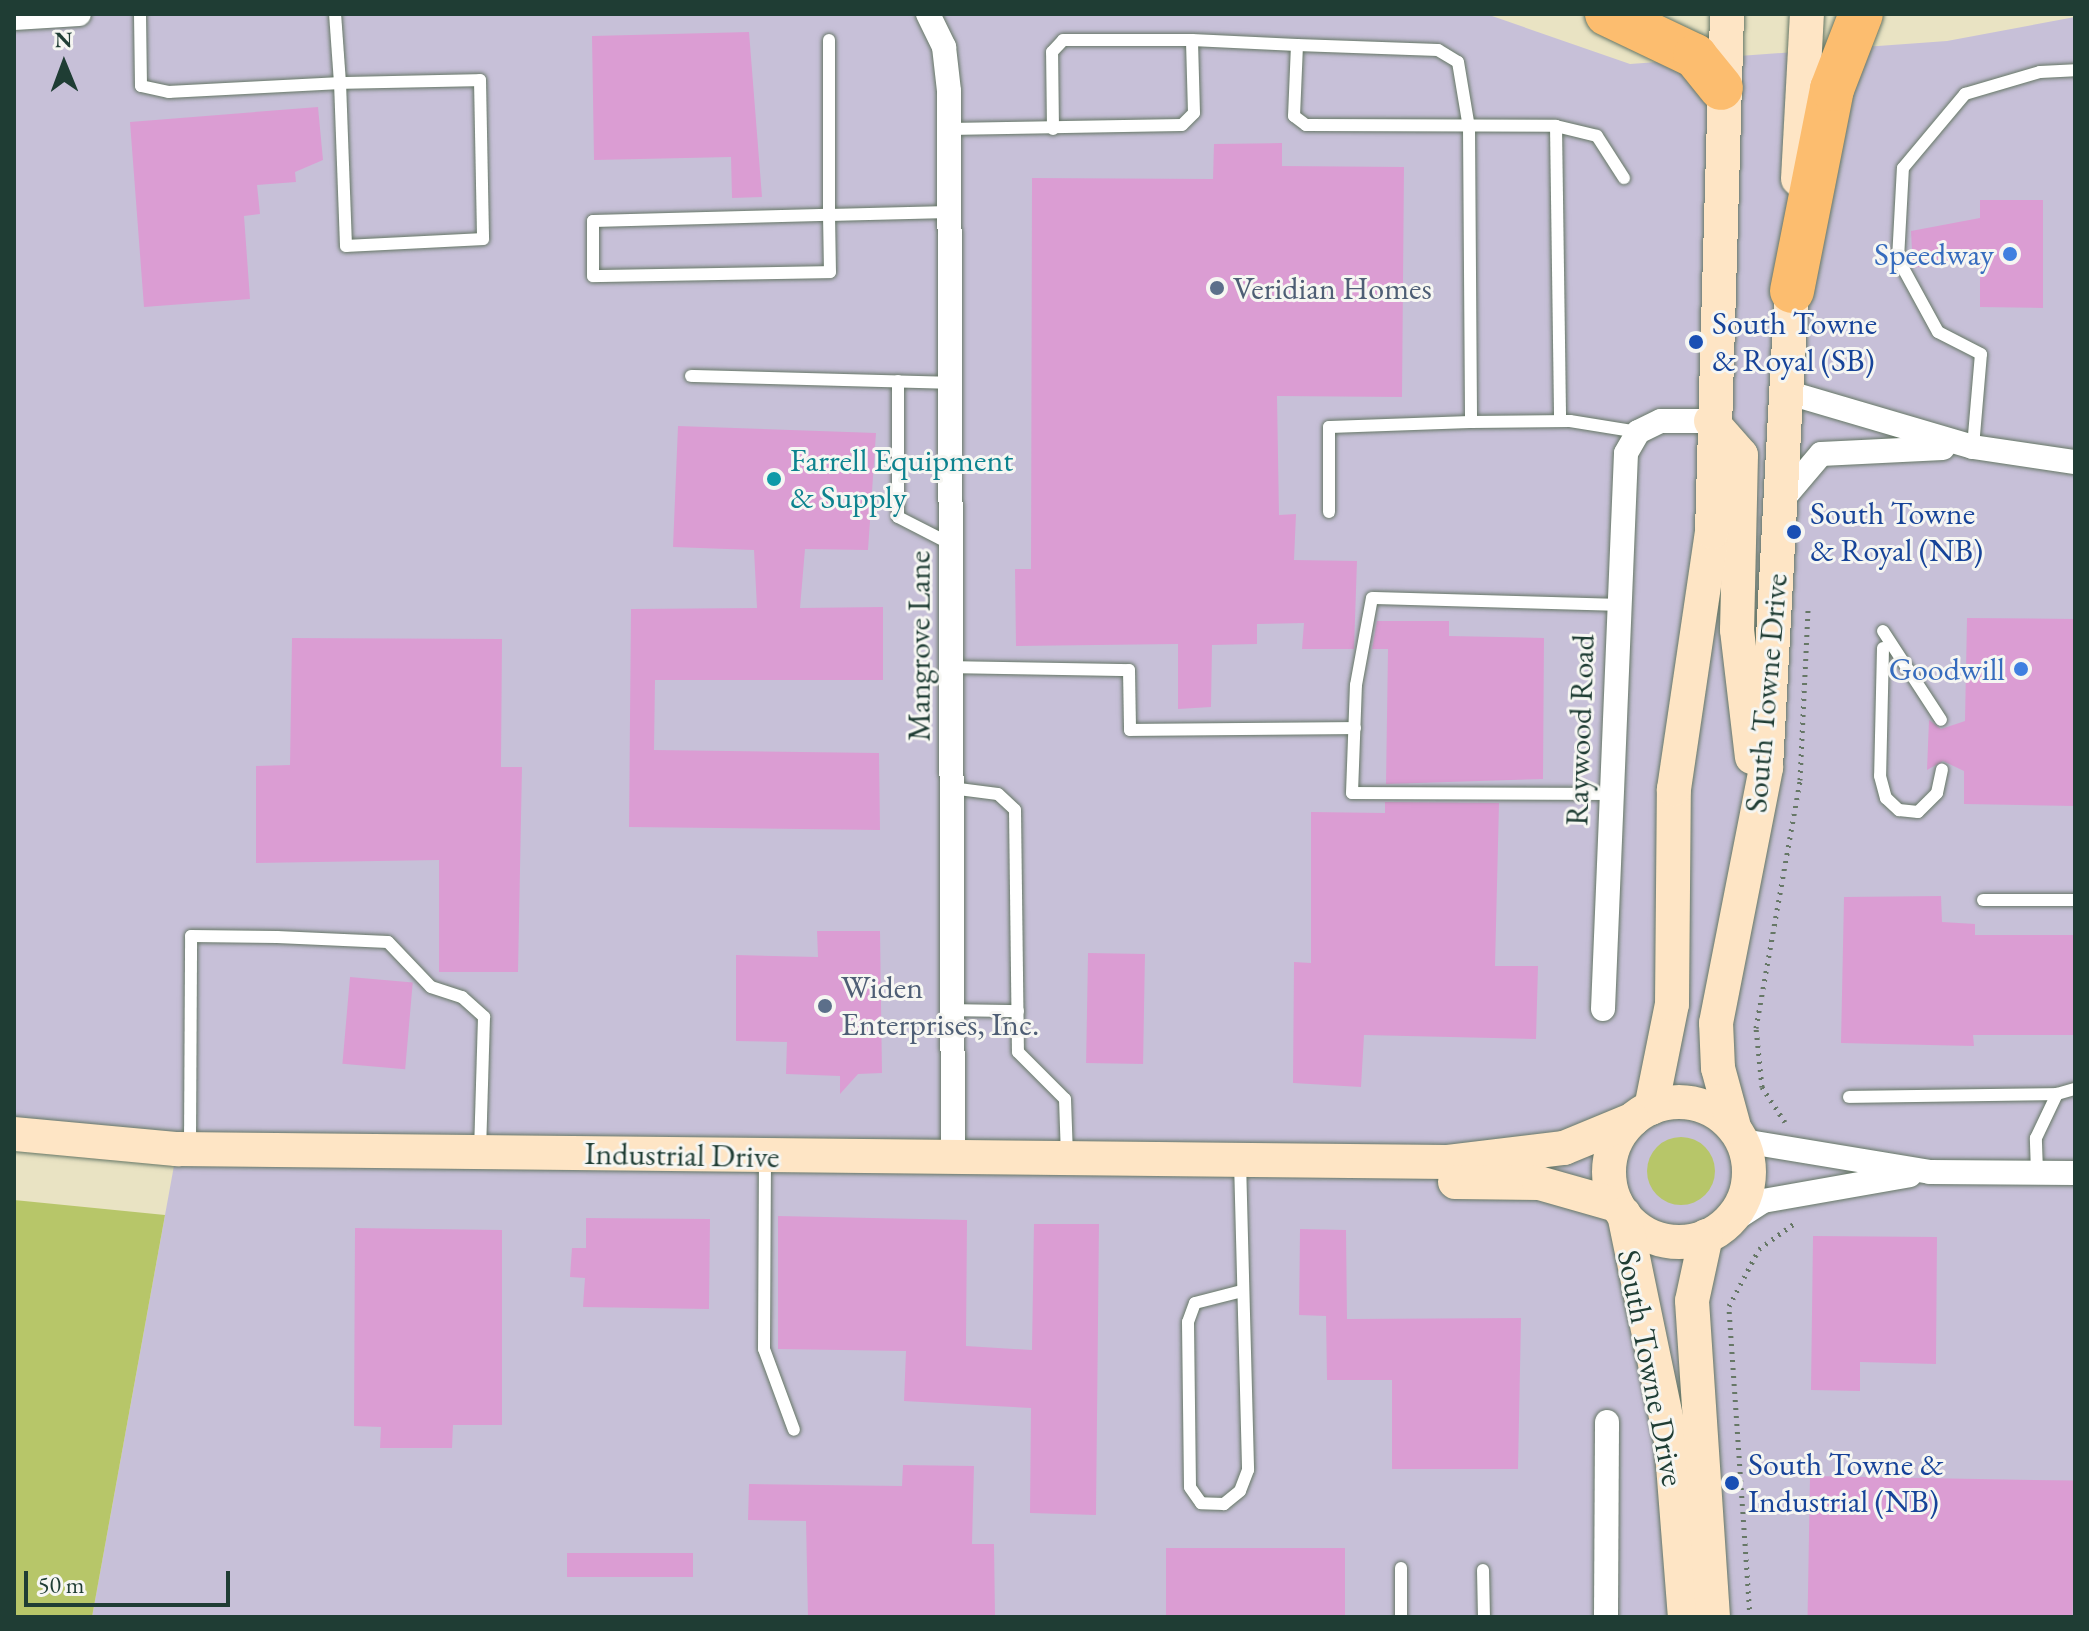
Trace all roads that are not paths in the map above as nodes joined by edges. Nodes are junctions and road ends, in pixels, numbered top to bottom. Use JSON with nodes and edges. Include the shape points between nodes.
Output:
{"nodes":[{"id":1,"x":79,"y":14,"type":"edge"},
{"id":2,"x":140,"y":14,"type":"edge"},
{"id":3,"x":335,"y":14,"type":"edge"},
{"id":4,"x":928,"y":14,"type":"edge"},
{"id":5,"x":1607,"y":14,"type":"edge"},
{"id":6,"x":1727,"y":14,"type":"edge"},
{"id":7,"x":1807,"y":14,"type":"edge"},
{"id":8,"x":1861,"y":14,"type":"edge"},
{"id":9,"x":14,"y":18,"type":"edge"},
{"id":10,"x":829,"y":40,"type":"dead end"},
{"id":11,"x":1192,"y":40,"type":"junction"},
{"id":12,"x":1297,"y":45,"type":"junction"},
{"id":13,"x":2075,"y":70,"type":"edge"},
{"id":14,"x":340,"y":83,"type":"junction"},
{"id":15,"x":1721,"y":88,"type":"junction"},
{"id":16,"x":1556,"y":126,"type":"junction"},
{"id":17,"x":1469,"y":128,"type":"junction"},
{"id":18,"x":949,"y":129,"type":"junction"},
{"id":19,"x":1053,"y":129,"type":"junction"},
{"id":20,"x":1624,"y":178,"type":"dead end"},
{"id":21,"x":949,"y":212,"type":"junction"},
{"id":22,"x":829,"y":215,"type":"junction"},
{"id":23,"x":1792,"y":291,"type":"junction"},
{"id":24,"x":691,"y":376,"type":"dead end"},
{"id":25,"x":898,"y":381,"type":"junction"},
{"id":26,"x":950,"y":383,"type":"junction"},
{"id":27,"x":1786,"y":392,"type":"junction"},
{"id":28,"x":1560,"y":421,"type":"junction"},
{"id":29,"x":1711,"y":421,"type":"junction"},
{"id":30,"x":1471,"y":422,"type":"junction"},
{"id":31,"x":1632,"y":443,"type":"junction"},
{"id":32,"x":1973,"y":447,"type":"junction"},
{"id":33,"x":2075,"y":462,"type":"edge"},
{"id":34,"x":1780,"y":502,"type":"junction"},
{"id":35,"x":1329,"y":512,"type":"dead end"},
{"id":36,"x":951,"y":544,"type":"junction"},
{"id":37,"x":1616,"y":605,"type":"junction"},
{"id":38,"x":1883,"y":631,"type":"dead end"},
{"id":39,"x":1883,"y":648,"type":"dead end"},
{"id":40,"x":951,"y":667,"type":"junction"},
{"id":41,"x":1941,"y":720,"type":"dead end"},
{"id":42,"x":1355,"y":728,"type":"junction"},
{"id":43,"x":1942,"y":770,"type":"dead end"},
{"id":44,"x":951,"y":788,"type":"junction"},
{"id":45,"x":1610,"y":794,"type":"junction"},
{"id":46,"x":1760,"y":805,"type":"junction"},
{"id":47,"x":1983,"y":900,"type":"dead end"},
{"id":48,"x":2075,"y":900,"type":"edge"},
{"id":49,"x":1603,"y":1009,"type":"dead end"},
{"id":50,"x":952,"y":1010,"type":"junction"},
{"id":51,"x":1018,"y":1011,"type":"junction"},
{"id":52,"x":2075,"y":1089,"type":"edge"},
{"id":53,"x":2057,"y":1094,"type":"junction"},
{"id":54,"x":1849,"y":1097,"type":"dead end"},
{"id":55,"x":1641,"y":1114,"type":"junction"},
{"id":56,"x":14,"y":1134,"type":"edge"},
{"id":57,"x":1738,"y":1134,"type":"junction"},
{"id":58,"x":190,"y":1149,"type":"junction"},
{"id":59,"x":480,"y":1152,"type":"junction"},
{"id":60,"x":765,"y":1156,"type":"junction"},
{"id":61,"x":953,"y":1159,"type":"junction"},
{"id":62,"x":1067,"y":1159,"type":"junction"},
{"id":63,"x":1240,"y":1159,"type":"junction"},
{"id":64,"x":1351,"y":1160,"type":"junction"},
{"id":65,"x":1930,"y":1172,"type":"junction"},
{"id":66,"x":2037,"y":1172,"type":"junction"},
{"id":67,"x":2075,"y":1173,"type":"edge"},
{"id":68,"x":1621,"y":1209,"type":"junction"},
{"id":69,"x":1714,"y":1232,"type":"junction"},
{"id":70,"x":1242,"y":1291,"type":"junction"},
{"id":71,"x":1607,"y":1422,"type":"dead end"},
{"id":72,"x":794,"y":1430,"type":"dead end"},
{"id":73,"x":1401,"y":1568,"type":"dead end"},
{"id":74,"x":1483,"y":1570,"type":"dead end"},
{"id":75,"x":1401,"y":1617,"type":"edge"},
{"id":76,"x":1484,"y":1617,"type":"edge"},
{"id":77,"x":1606,"y":1617,"type":"edge"},
{"id":78,"x":1685,"y":1617,"type":"edge"},
{"id":79,"x":1713,"y":1617,"type":"edge"}],
"edges":[{"from":1,"to":9,"type":"street"},
{"from":2,"to":14,"type":"lane","via":[[141,86],[169,92]]},
{"from":3,"to":14,"type":"lane"},
{"from":4,"to":18,"type":"street","name":"Mangrove Lane","via":[[940,37]]},
{"from":5,"to":15,"type":"highway","via":[[1695,56]]},
{"from":6,"to":15,"type":"street"},
{"from":7,"to":23,"type":"street","name":"South Towne Drive"},
{"from":8,"to":23,"type":"highway","via":[[1832,89]]},
{"from":10,"to":22,"type":"lane"},
{"from":11,"to":12,"type":"lane"},
{"from":11,"to":19,"type":"lane","via":[[1194,113],[1182,125]]},
{"from":11,"to":19,"type":"lane","via":[[1063,40],[1052,52]]},
{"from":12,"to":17,"type":"lane","via":[[1438,50],[1458,62]]},
{"from":12,"to":17,"type":"lane","via":[[1294,116],[1306,125]]},
{"from":13,"to":32,"type":"lane","via":[[2040,72],[1965,94],[1903,168],[1898,259],[1938,332],[1981,354]]},
{"from":14,"to":14,"type":"lane","via":[[480,80],[483,239],[346,246]]},
{"from":15,"to":29,"type":"street"},
{"from":16,"to":17,"type":"lane"},
{"from":16,"to":20,"type":"lane","via":[[1597,136]]},
{"from":16,"to":28,"type":"lane"},
{"from":17,"to":30,"type":"lane"},
{"from":18,"to":19,"type":"lane"},
{"from":18,"to":21,"type":"street","name":"Mangrove Lane"},
{"from":21,"to":22,"type":"lane"},
{"from":21,"to":26,"type":"street","name":"Mangrove Lane"},
{"from":22,"to":22,"type":"lane","via":[[593,221],[593,276],[830,272]]},
{"from":23,"to":27,"type":"street","name":"South Towne Drive"},
{"from":24,"to":25,"type":"lane"},
{"from":25,"to":26,"type":"lane"},
{"from":25,"to":36,"type":"lane","via":[[898,517]]},
{"from":26,"to":36,"type":"street","name":"Mangrove Lane"},
{"from":27,"to":32,"type":"street"},
{"from":27,"to":34,"type":"street","name":"South Towne Drive"},
{"from":28,"to":30,"type":"lane"},
{"from":28,"to":31,"type":"lane"},
{"from":29,"to":31,"type":"street","via":[[1661,421]]},
{"from":29,"to":46,"type":"street","via":[[1741,455],[1737,630]]},
{"from":29,"to":55,"type":"street","via":[[1712,532],[1674,789],[1672,1004]]},
{"from":30,"to":35,"type":"lane","via":[[1329,427]]},
{"from":31,"to":37,"type":"street","name":"Raywood Road"},
{"from":32,"to":33,"type":"street"},
{"from":32,"to":34,"type":"street","via":[[1821,454]]},
{"from":34,"to":46,"type":"street","name":"South Towne Drive"},
{"from":36,"to":40,"type":"street","name":"Mangrove Lane"},
{"from":37,"to":42,"type":"lane","via":[[1372,598]]},
{"from":37,"to":45,"type":"street","name":"Raywood Road"},
{"from":38,"to":41,"type":"lane"},
{"from":39,"to":43,"type":"lane","via":[[1880,776],[1886,798],[1899,810],[1918,812],[1937,793]]},
{"from":40,"to":42,"type":"lane","via":[[1129,670],[1130,730]]},
{"from":40,"to":44,"type":"street","name":"Mangrove Lane"},
{"from":42,"to":45,"type":"lane","via":[[1352,793]]},
{"from":44,"to":50,"type":"street","name":"Mangrove Lane"},
{"from":44,"to":51,"type":"lane","via":[[998,794],[1015,810]]},
{"from":45,"to":49,"type":"street","name":"Raywood Road"},
{"from":46,"to":57,"type":"street","name":"South Towne Drive","via":[[1716,1023],[1718,1068]]},
{"from":47,"to":48,"type":"lane"},
{"from":50,"to":51,"type":"lane"},
{"from":50,"to":61,"type":"street","name":"Mangrove Lane"},
{"from":51,"to":62,"type":"lane","via":[[1018,1052],[1065,1099]]},
{"from":52,"to":53,"type":"lane"},
{"from":53,"to":54,"type":"lane"},
{"from":53,"to":66,"type":"lane","via":[[2036,1138]]},
{"from":55,"to":57,"type":"street","via":[[1696,1103]]},
{"from":55,"to":64,"type":"street","name":"Industrial Drive","via":[[1564,1148],[1509,1159]]},
{"from":55,"to":68,"type":"street","via":[[1610,1160]]},
{"from":56,"to":58,"type":"street","name":"Industrial Drive"},
{"from":57,"to":65,"type":"street"},
{"from":57,"to":69,"type":"street","via":[[1749,1178]]},
{"from":58,"to":59,"type":"street","name":"Industrial Drive"},
{"from":58,"to":59,"type":"lane","via":[[191,936],[388,942],[431,987],[462,997],[484,1017]]},
{"from":59,"to":60,"type":"street","name":"Industrial Drive"},
{"from":60,"to":61,"type":"street","name":"Industrial Drive"},
{"from":60,"to":72,"type":"lane","via":[[764,1349]]},
{"from":61,"to":62,"type":"street","name":"Industrial Drive"},
{"from":62,"to":63,"type":"street","name":"Industrial Drive"},
{"from":63,"to":64,"type":"street","name":"Industrial Drive"},
{"from":63,"to":70,"type":"lane"},
{"from":64,"to":68,"type":"street","name":"Industrial Drive","via":[[1406,1181],[1539,1183]]},
{"from":65,"to":66,"type":"street"},
{"from":65,"to":69,"type":"street","via":[[1763,1201]]},
{"from":66,"to":67,"type":"street"},
{"from":68,"to":69,"type":"street","via":[[1665,1240]]},
{"from":68,"to":78,"type":"street","name":"South Towne Drive","via":[[1671,1440]]},
{"from":69,"to":79,"type":"street","name":"South Towne Drive","via":[[1692,1301]]},
{"from":70,"to":70,"type":"lane","via":[[1195,1303],[1188,1322],[1190,1487],[1201,1503],[1224,1504],[1240,1491],[1248,1470]]},
{"from":71,"to":77,"type":"street"},
{"from":73,"to":75,"type":"lane"},
{"from":74,"to":76,"type":"lane"}]}
